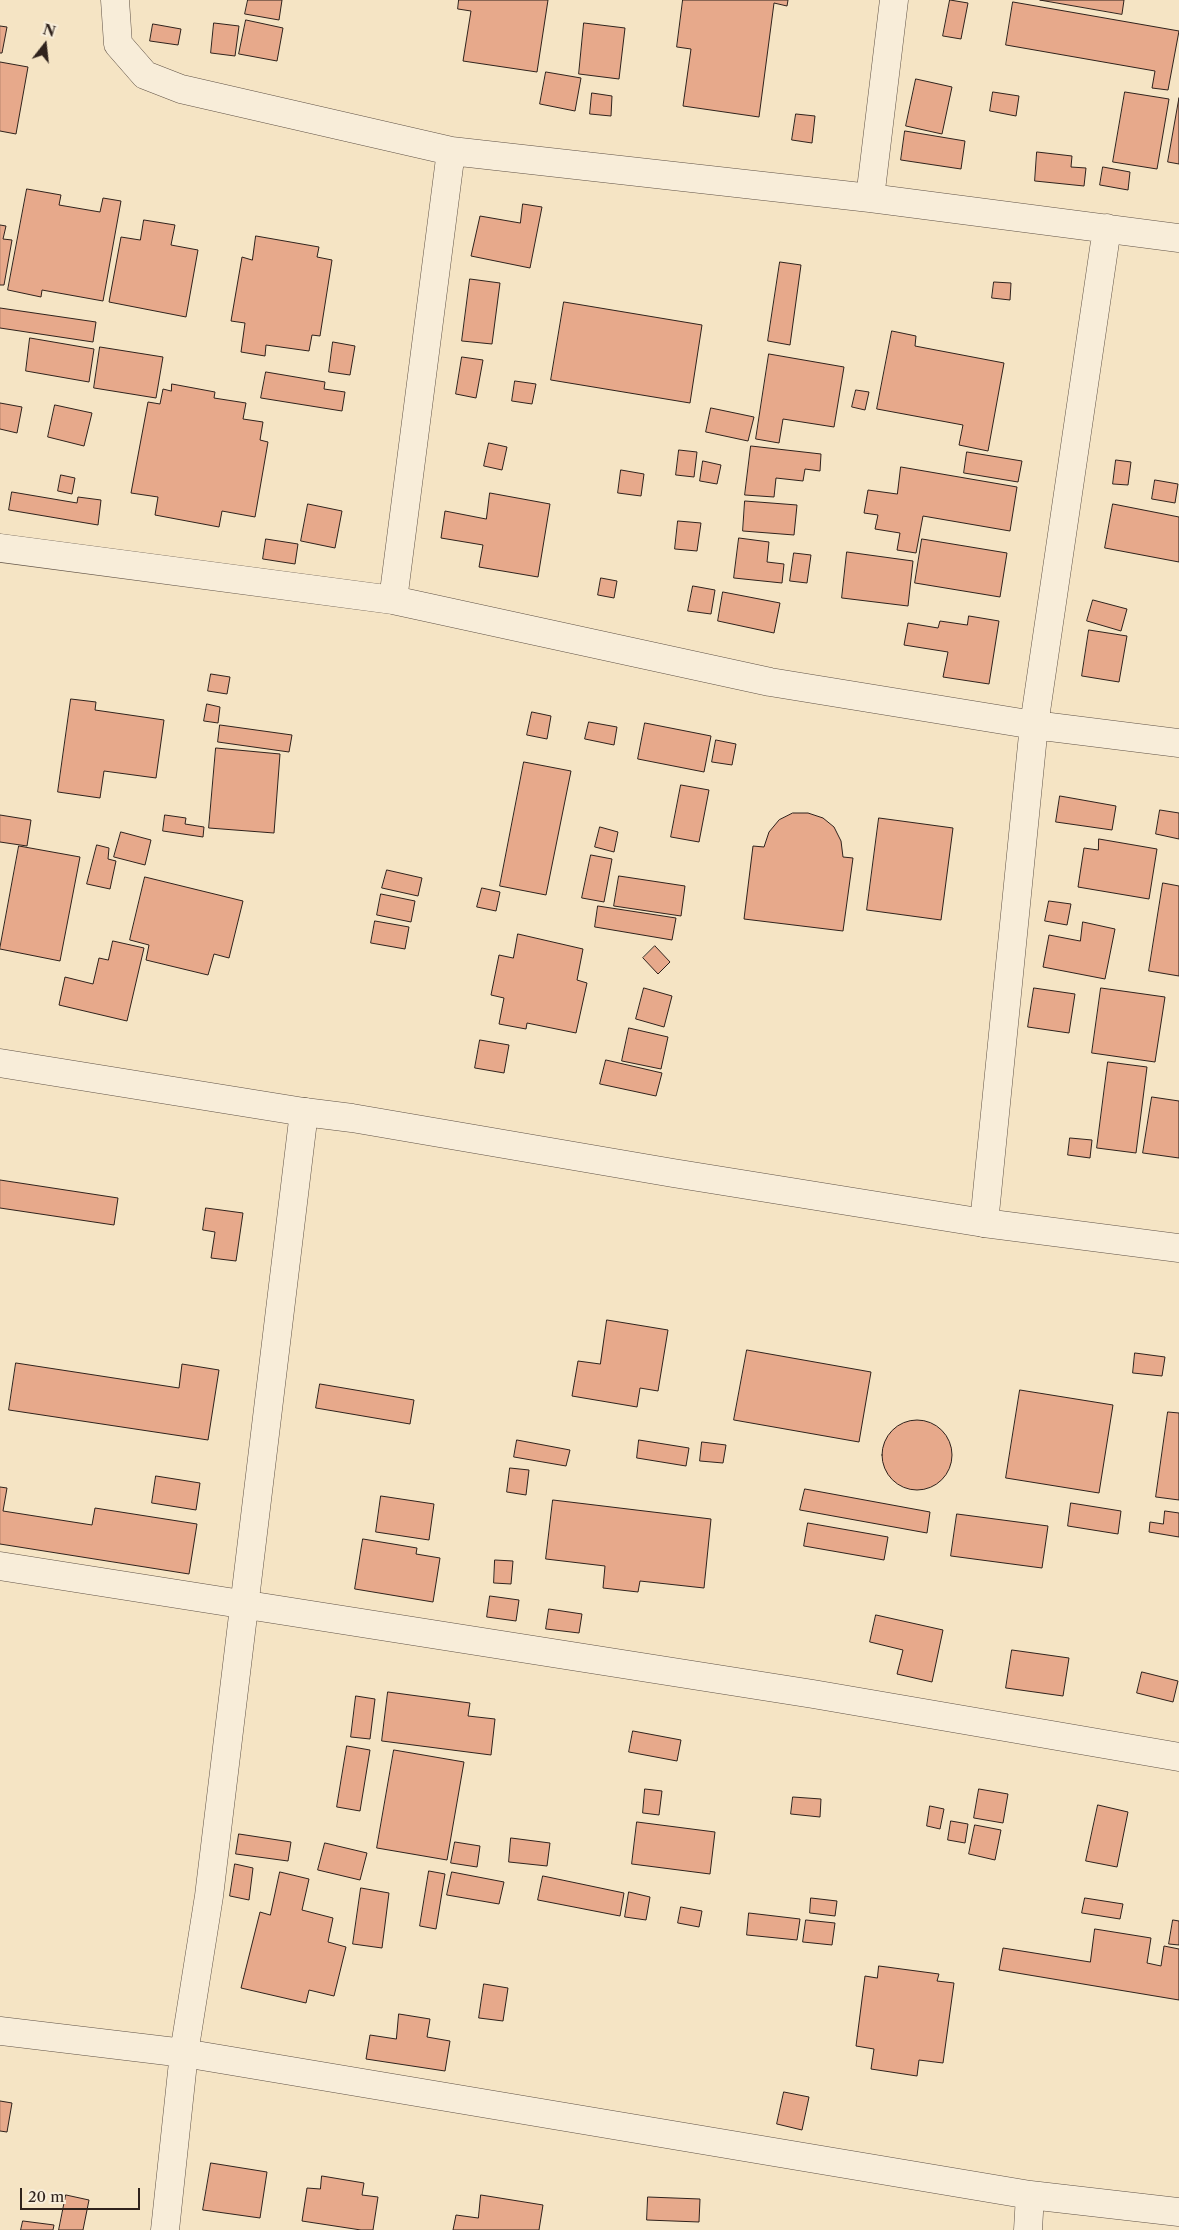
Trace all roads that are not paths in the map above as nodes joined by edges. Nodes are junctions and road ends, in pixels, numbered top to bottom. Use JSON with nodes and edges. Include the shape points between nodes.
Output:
{"nodes":[{"id":1,"x":115,"y":0,"type":"edge"},
{"id":2,"x":894,"y":0,"type":"edge"},
{"id":3,"x":451,"y":151,"type":"junction"},
{"id":4,"x":870,"y":198,"type":"junction"},
{"id":5,"x":1107,"y":228,"type":"junction"},
{"id":6,"x":1179,"y":238,"type":"edge"},
{"id":7,"x":0,"y":548,"type":"edge"},
{"id":8,"x":393,"y":600,"type":"junction"},
{"id":9,"x":1034,"y":725,"type":"junction"},
{"id":10,"x":1179,"y":744,"type":"edge"},
{"id":11,"x":0,"y":1063,"type":"edge"},
{"id":12,"x":304,"y":1112,"type":"junction"},
{"id":13,"x":984,"y":1223,"type":"junction"},
{"id":14,"x":1179,"y":1248,"type":"edge"},
{"id":15,"x":0,"y":1566,"type":"edge"},
{"id":16,"x":243,"y":1605,"type":"junction"},
{"id":17,"x":1179,"y":1757,"type":"edge"},
{"id":18,"x":0,"y":2031,"type":"edge"},
{"id":19,"x":184,"y":2053,"type":"junction"},
{"id":20,"x":1030,"y":2195,"type":"junction"},
{"id":21,"x":1179,"y":2212,"type":"edge"},
{"id":22,"x":165,"y":2230,"type":"edge"},
{"id":23,"x":1028,"y":2230,"type":"edge"}],
"edges":[{"from":1,"to":3,"type":"street","via":[[118,44],[145,76],[181,89]]},
{"from":2,"to":4,"type":"street"},
{"from":3,"to":4,"type":"street"},
{"from":3,"to":8,"type":"street"},
{"from":4,"to":5,"type":"street"},
{"from":5,"to":6,"type":"street"},
{"from":5,"to":9,"type":"street"},
{"from":7,"to":8,"type":"street"},
{"from":8,"to":9,"type":"street","via":[[770,682]]},
{"from":9,"to":10,"type":"street"},
{"from":9,"to":13,"type":"street"},
{"from":11,"to":12,"type":"street"},
{"from":12,"to":13,"type":"street"},
{"from":12,"to":16,"type":"street"},
{"from":13,"to":14,"type":"street"},
{"from":15,"to":16,"type":"street"},
{"from":16,"to":17,"type":"street","via":[[803,1692]]},
{"from":16,"to":19,"type":"street","via":[[209,1896]]},
{"from":18,"to":19,"type":"street"},
{"from":19,"to":20,"type":"street"},
{"from":19,"to":22,"type":"street"},
{"from":20,"to":21,"type":"street"},
{"from":20,"to":23,"type":"street"}]}
